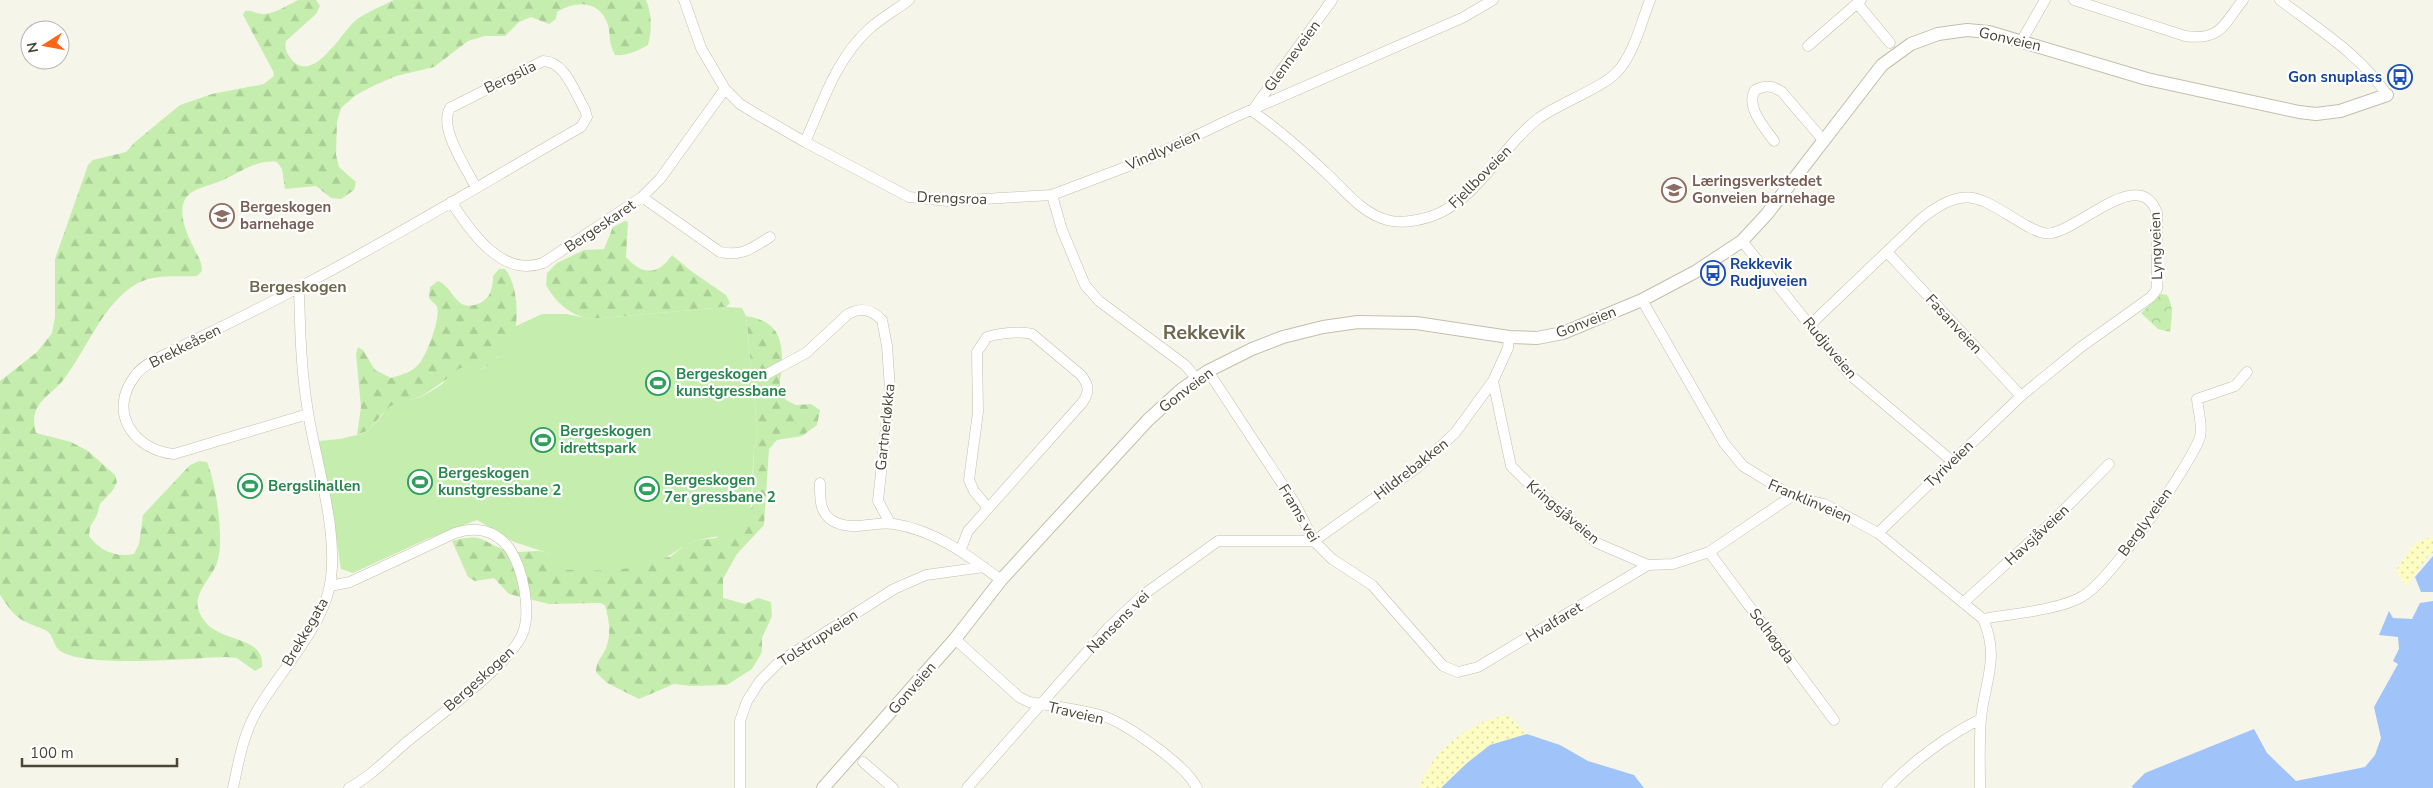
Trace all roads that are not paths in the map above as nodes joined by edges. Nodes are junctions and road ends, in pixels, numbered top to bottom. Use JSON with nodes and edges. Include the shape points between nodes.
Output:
{"nodes":[{"id":1,"x":684,"y":0,"type":"edge"},
{"id":2,"x":909,"y":0,"type":"edge"},
{"id":3,"x":1332,"y":0,"type":"edge"},
{"id":4,"x":1493,"y":0,"type":"edge"},
{"id":5,"x":1650,"y":0,"type":"edge"},
{"id":6,"x":2045,"y":0,"type":"edge"},
{"id":7,"x":2074,"y":0,"type":"edge"},
{"id":8,"x":2243,"y":0,"type":"edge"},
{"id":9,"x":2280,"y":0,"type":"edge"},
{"id":10,"x":1859,"y":2,"type":"edge"},
{"id":11,"x":2022,"y":40,"type":"junction"},
{"id":12,"x":1890,"y":43,"type":"dead end"},
{"id":13,"x":1808,"y":46,"type":"dead end"},
{"id":14,"x":725,"y":89,"type":"junction"},
{"id":15,"x":2387,"y":95,"type":"joint"},
{"id":16,"x":1252,"y":112,"type":"junction"},
{"id":17,"x":1774,"y":141,"type":"dead end"},
{"id":18,"x":1824,"y":141,"type":"junction"},
{"id":19,"x":805,"y":142,"type":"junction"},
{"id":20,"x":476,"y":188,"type":"junction"},
{"id":21,"x":1052,"y":196,"type":"junction"},
{"id":22,"x":642,"y":197,"type":"junction"},
{"id":23,"x":451,"y":202,"type":"junction"},
{"id":24,"x":770,"y":237,"type":"dead end"},
{"id":25,"x":1742,"y":241,"type":"junction"},
{"id":26,"x":1887,"y":252,"type":"junction"},
{"id":27,"x":299,"y":288,"type":"junction"},
{"id":28,"x":1642,"y":300,"type":"junction"},
{"id":29,"x":1810,"y":325,"type":"junction"},
{"id":30,"x":1509,"y":337,"type":"junction"},
{"id":31,"x":2247,"y":372,"type":"dead end"},
{"id":32,"x":765,"y":375,"type":"dead end"},
{"id":33,"x":1203,"y":375,"type":"junction"},
{"id":34,"x":1493,"y":381,"type":"junction"},
{"id":35,"x":2020,"y":396,"type":"junction"},
{"id":36,"x":308,"y":414,"type":"junction"},
{"id":37,"x":1952,"y":461,"type":"junction"},
{"id":38,"x":2109,"y":464,"type":"dead end"},
{"id":39,"x":820,"y":483,"type":"dead end"},
{"id":40,"x":1792,"y":496,"type":"junction"},
{"id":41,"x":988,"y":508,"type":"junction"},
{"id":42,"x":890,"y":523,"type":"junction"},
{"id":43,"x":1878,"y":533,"type":"junction"},
{"id":44,"x":1314,"y":541,"type":"junction"},
{"id":45,"x":961,"y":549,"type":"junction"},
{"id":46,"x":1710,"y":552,"type":"junction"},
{"id":47,"x":1648,"y":565,"type":"junction"},
{"id":48,"x":984,"y":567,"type":"junction"},
{"id":49,"x":1001,"y":580,"type":"junction"},
{"id":50,"x":330,"y":586,"type":"junction"},
{"id":51,"x":1963,"y":603,"type":"junction"},
{"id":52,"x":1983,"y":619,"type":"junction"},
{"id":53,"x":955,"y":639,"type":"junction"},
{"id":54,"x":1458,"y":672,"type":"joint"},
{"id":55,"x":1042,"y":705,"type":"junction"},
{"id":56,"x":1981,"y":719,"type":"junction"},
{"id":57,"x":1834,"y":720,"type":"dead end"},
{"id":58,"x":863,"y":762,"type":"dead end"},
{"id":59,"x":233,"y":788,"type":"edge"},
{"id":60,"x":348,"y":788,"type":"edge"},
{"id":61,"x":740,"y":788,"type":"edge"},
{"id":62,"x":823,"y":788,"type":"edge"},
{"id":63,"x":893,"y":788,"type":"edge"},
{"id":64,"x":967,"y":788,"type":"edge"},
{"id":65,"x":1197,"y":788,"type":"edge"},
{"id":66,"x":1887,"y":788,"type":"edge"},
{"id":67,"x":1980,"y":788,"type":"edge"}],
"edges":[{"from":1,"to":14,"type":"street","name":"Drengsroa","via":[[701,48]]},
{"from":2,"to":19,"type":"street","via":[[869,29],[848,52]]},
{"from":3,"to":16,"type":"street","name":"Glenneveien"},
{"from":4,"to":16,"type":"street","name":"Vindlyveien","via":[[1462,18]]},
{"from":5,"to":16,"type":"street","name":"Fjellboveien","via":[[1624,64],[1615,74],[1537,120],[1462,199],[1442,214],[1426,219],[1404,222],[1375,216]]},
{"from":6,"to":11,"type":"street"},
{"from":7,"to":8,"type":"street","via":[[2185,36],[2202,38],[2215,34]]},
{"from":9,"to":15,"type":"street","via":[[2360,62]]},
{"from":10,"to":12,"type":"street"},
{"from":10,"to":13,"type":"street"},
{"from":11,"to":15,"type":"street","name":"Gonveien","via":[[2146,79],[2299,112],[2340,111]]},
{"from":11,"to":18,"type":"street","name":"Gonveien","via":[[1967,30],[1938,34],[1911,44],[1882,65]]},
{"from":14,"to":19,"type":"street","name":"Drengsroa","via":[[740,104]]},
{"from":14,"to":22,"type":"street","name":"Bergeskaret","via":[[660,178]]},
{"from":16,"to":21,"type":"street","name":"Vindlyveien","via":[[1147,159]]},
{"from":17,"to":18,"type":"street","via":[[1752,101],[1755,90],[1762,87],[1782,92]]},
{"from":18,"to":25,"type":"street","name":"Gonveien"},
{"from":19,"to":21,"type":"street","name":"Drengsroa","via":[[909,197],[948,201]]},
{"from":20,"to":20,"type":"street","name":"Bergslia","via":[[585,122],[585,110],[556,64],[542,61],[450,108],[446,121],[450,137]]},
{"from":20,"to":23,"type":"street","name":"Bergslia"},
{"from":21,"to":33,"type":"street","via":[[1084,285],[1099,301],[1185,366]]},
{"from":22,"to":23,"type":"street","name":"Bergeskaret","via":[[553,258],[526,267],[509,262],[484,245]]},
{"from":22,"to":24,"type":"street","via":[[720,252],[733,255]]},
{"from":23,"to":27,"type":"street","name":"Bergslia"},
{"from":25,"to":28,"type":"street","name":"Gonveien","via":[[1695,272]]},
{"from":25,"to":29,"type":"street","name":"Rudjuveien"},
{"from":26,"to":29,"type":"street","name":"Lyngveien"},
{"from":26,"to":35,"type":"street","name":"Fasanveien"},
{"from":26,"to":35,"type":"street","name":"Lyngveien","via":[[1936,206],[1956,198],[1974,197],[1988,202],[2034,230],[2047,234],[2059,232],[2119,198],[2133,194],[2146,197],[2153,203],[2156,213],[2157,289],[2145,303],[2081,347]]},
{"from":27,"to":36,"type":"street","name":"Brekkegata","via":[[301,357]]},
{"from":27,"to":36,"type":"street","name":"Brekkeåsen","via":[[142,368],[128,386],[124,406],[128,426],[142,443],[174,454]]},
{"from":28,"to":30,"type":"street","name":"Gonveien","via":[[1563,333],[1537,338]]},
{"from":28,"to":40,"type":"street","name":"Franklinveien","via":[[1732,455],[1754,475]]},
{"from":29,"to":37,"type":"street","name":"Rudjuveien","via":[[1849,374]]},
{"from":30,"to":33,"type":"street","name":"Gonveien","via":[[1435,324],[1358,322],[1283,338],[1252,349]]},
{"from":30,"to":34,"type":"street","via":[[1508,348]]},
{"from":31,"to":52,"type":"street","name":"Berglyveien","via":[[2235,386],[2197,399],[2201,435],[2192,454],[2134,540],[2084,596],[2065,603]]},
{"from":32,"to":42,"type":"street","name":"Gartnerløkka","via":[[806,353],[856,310],[866,309],[882,320],[890,389],[878,502]]},
{"from":33,"to":44,"type":"street","name":"Frams vei","via":[[1294,502]]},
{"from":33,"to":49,"type":"street","name":"Gonveien","via":[[1148,420]]},
{"from":34,"to":44,"type":"street","name":"Hildrebakken","via":[[1455,433],[1418,467]]},
{"from":34,"to":47,"type":"street","name":"Kringsjåveien","via":[[1511,466],[1597,543]]},
{"from":35,"to":37,"type":"street","name":"Tyriveien"},
{"from":36,"to":50,"type":"street","name":"Brekkegata","via":[[331,543]]},
{"from":37,"to":43,"type":"street","name":"Tyriveien"},
{"from":38,"to":51,"type":"street","name":"Havsjåveien","via":[[2053,521]]},
{"from":39,"to":42,"type":"street","via":[[820,501],[832,521],[851,525]]},
{"from":40,"to":43,"type":"street","name":"Franklinveien","via":[[1824,504]]},
{"from":40,"to":46,"type":"street","name":"Kringsjåveien"},
{"from":41,"to":41,"type":"street","via":[[1087,396],[1087,382],[1081,374],[1032,334],[1016,332],[987,337],[977,352],[978,412],[969,480]]},
{"from":41,"to":45,"type":"street","via":[[968,531]]},
{"from":42,"to":45,"type":"street","via":[[908,526]]},
{"from":43,"to":51,"type":"street","name":"Franklinveien"},
{"from":44,"to":54,"type":"street","name":"Frams vei","via":[[1332,559],[1372,585],[1443,666]]},
{"from":44,"to":55,"type":"street","name":"Nansens vei","via":[[1218,541],[1202,550],[1143,595],[1108,628]]},
{"from":45,"to":48,"type":"street"},
{"from":46,"to":47,"type":"street","name":"Kringsjåveien","via":[[1673,564]]},
{"from":46,"to":57,"type":"street","name":"Solhøgda"},
{"from":47,"to":54,"type":"street","name":"Hvalfaret","via":[[1478,667]]},
{"from":48,"to":49,"type":"street"},
{"from":48,"to":61,"type":"street","name":"Tolstrupveien","via":[[926,575],[894,589],[779,662],[760,681],[740,721]]},
{"from":49,"to":53,"type":"street","name":"Gonveien"},
{"from":50,"to":59,"type":"street","name":"Brekkegata","via":[[316,620],[258,709],[244,737]]},
{"from":50,"to":60,"type":"street","name":"Bergeskogen","via":[[350,582],[455,533],[477,529],[495,535],[513,554],[528,606],[523,634],[510,653]]},
{"from":51,"to":52,"type":"street","name":"Franklinveien"},
{"from":52,"to":56,"type":"street","via":[[1990,638],[1992,658]]},
{"from":53,"to":55,"type":"street","name":"Traveien","via":[[1019,697]]},
{"from":53,"to":62,"type":"street","name":"Gonveien"},
{"from":55,"to":64,"type":"street","name":"Nansens vei"},
{"from":55,"to":65,"type":"street","name":"Traveien","via":[[1073,709],[1110,720],[1179,764]]},
{"from":56,"to":66,"type":"street","via":[[1962,728]]},
{"from":56,"to":67,"type":"street"},
{"from":58,"to":63,"type":"street"}]}
